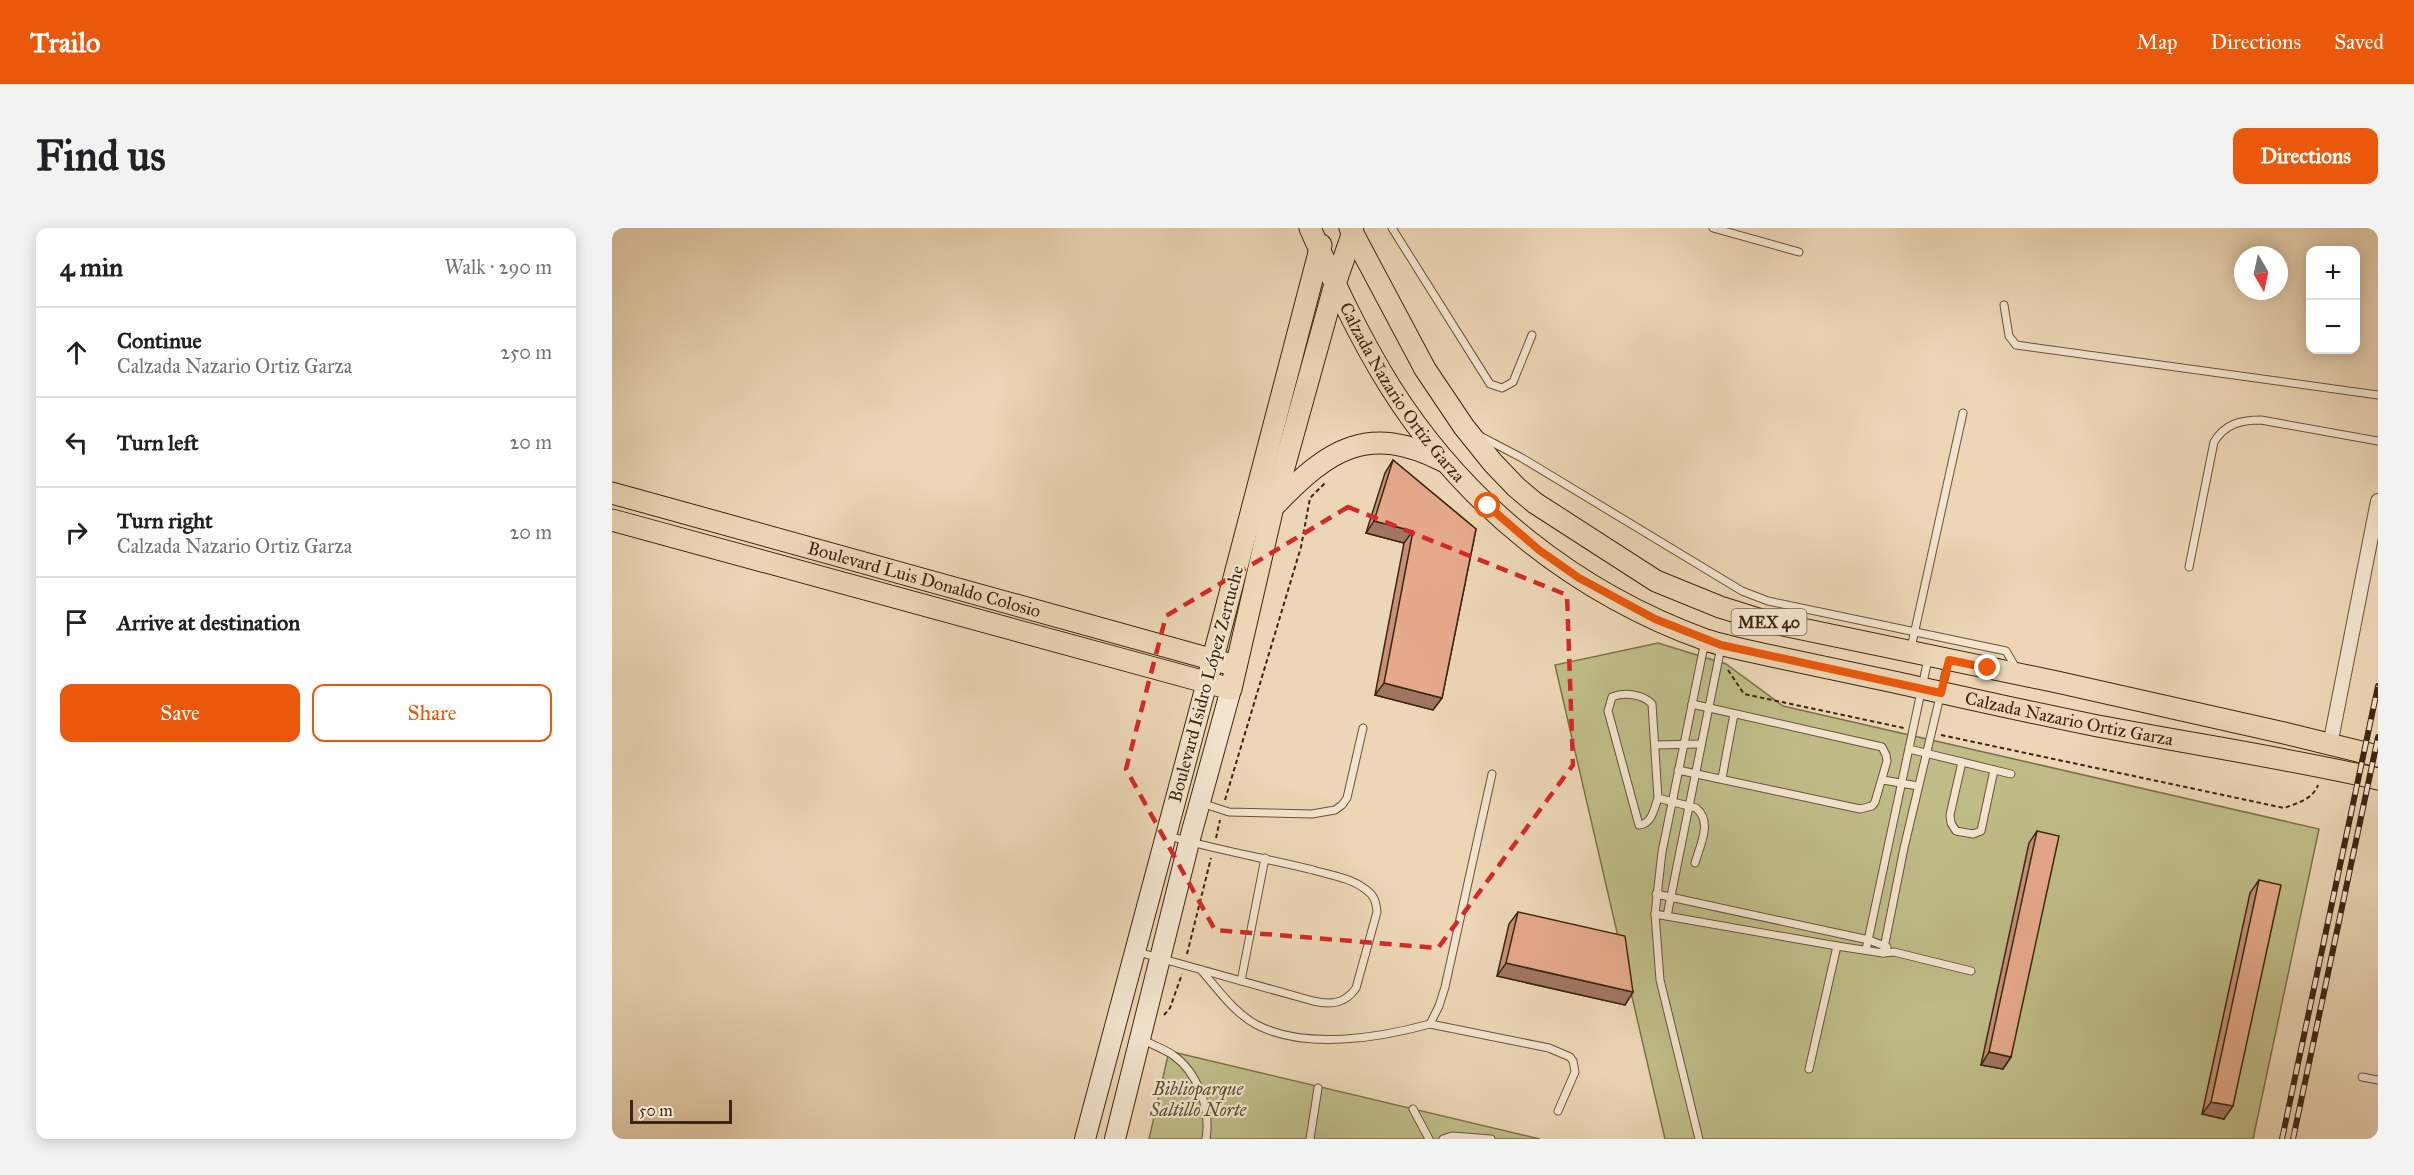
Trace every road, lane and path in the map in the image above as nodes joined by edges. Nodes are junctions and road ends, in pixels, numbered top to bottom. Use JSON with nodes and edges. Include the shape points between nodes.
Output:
{"nodes":[{"id":1,"x":1310,"y":228,"type":"edge"},
{"id":2,"x":1326,"y":228,"type":"edge"},
{"id":3,"x":1392,"y":228,"type":"edge"},
{"id":4,"x":1713,"y":228,"type":"edge"},
{"id":5,"x":1352,"y":230,"type":"edge"},
{"id":6,"x":1320,"y":250,"type":"junction"},
{"id":7,"x":1799,"y":252,"type":"dead end"},
{"id":8,"x":1335,"y":284,"type":"junction"},
{"id":9,"x":2004,"y":305,"type":"dead end"},
{"id":10,"x":1532,"y":335,"type":"dead end"},
{"id":11,"x":2378,"y":395,"type":"edge"},
{"id":12,"x":1963,"y":413,"type":"dead end"},
{"id":13,"x":1464,"y":427,"type":"junction"},
{"id":14,"x":2378,"y":441,"type":"edge"},
{"id":15,"x":1450,"y":465,"type":"junction"},
{"id":16,"x":612,"y":493,"type":"edge"},
{"id":17,"x":637,"y":500,"type":"junction"},
{"id":18,"x":2378,"y":501,"type":"edge"},
{"id":19,"x":1273,"y":507,"type":"junction"},
{"id":20,"x":621,"y":522,"type":"edge"},
{"id":21,"x":785,"y":541,"type":"junction"},
{"id":22,"x":776,"y":566,"type":"junction"},
{"id":23,"x":2189,"y":567,"type":"dead end"},
{"id":24,"x":1714,"y":642,"type":"junction"},
{"id":25,"x":1925,"y":650,"type":"junction"},
{"id":26,"x":1213,"y":658,"type":"junction"},
{"id":27,"x":1236,"y":666,"type":"junction"},
{"id":28,"x":2021,"y":675,"type":"junction"},
{"id":29,"x":1207,"y":682,"type":"junction"},
{"id":30,"x":1231,"y":689,"type":"junction"},
{"id":31,"x":1932,"y":691,"type":"junction"},
{"id":32,"x":1692,"y":704,"type":"junction"},
{"id":33,"x":1708,"y":707,"type":"junction"},
{"id":34,"x":1734,"y":714,"type":"junction"},
{"id":35,"x":1363,"y":728,"type":"dead end"},
{"id":36,"x":1683,"y":744,"type":"junction"},
{"id":37,"x":1700,"y":744,"type":"junction"},
{"id":38,"x":1656,"y":745,"type":"junction"},
{"id":39,"x":2331,"y":745,"type":"junction"},
{"id":40,"x":1909,"y":749,"type":"junction"},
{"id":41,"x":1927,"y":754,"type":"junction"},
{"id":42,"x":2378,"y":756,"type":"edge"},
{"id":43,"x":1962,"y":762,"type":"junction"},
{"id":44,"x":1678,"y":770,"type":"junction"},
{"id":45,"x":1994,"y":770,"type":"junction"},
{"id":46,"x":1694,"y":773,"type":"junction"},
{"id":47,"x":1492,"y":774,"type":"dead end"},
{"id":48,"x":2011,"y":774,"type":"dead end"},
{"id":49,"x":1722,"y":778,"type":"junction"},
{"id":50,"x":2378,"y":779,"type":"edge"},
{"id":51,"x":1883,"y":780,"type":"junction"},
{"id":52,"x":1902,"y":783,"type":"junction"},
{"id":53,"x":1918,"y":786,"type":"junction"},
{"id":54,"x":1658,"y":798,"type":"junction"},
{"id":55,"x":1671,"y":800,"type":"junction"},
{"id":56,"x":1200,"y":802,"type":"junction"},
{"id":57,"x":1688,"y":804,"type":"junction"},
{"id":58,"x":1167,"y":836,"type":"junction"},
{"id":59,"x":1189,"y":842,"type":"junction"},
{"id":60,"x":1888,"y":844,"type":"junction"},
{"id":61,"x":1904,"y":848,"type":"junction"},
{"id":62,"x":1265,"y":858,"type":"junction"},
{"id":63,"x":1695,"y":863,"type":"dead end"},
{"id":64,"x":1656,"y":894,"type":"junction"},
{"id":65,"x":1670,"y":897,"type":"junction"},
{"id":66,"x":1655,"y":914,"type":"junction"},
{"id":67,"x":1667,"y":916,"type":"junction"},
{"id":68,"x":1869,"y":940,"type":"junction"},
{"id":69,"x":1837,"y":946,"type":"junction"},
{"id":70,"x":1884,"y":949,"type":"junction"},
{"id":71,"x":1866,"y":950,"type":"junction"},
{"id":72,"x":1137,"y":951,"type":"junction"},
{"id":73,"x":1161,"y":958,"type":"junction"},
{"id":74,"x":1200,"y":969,"type":"junction"},
{"id":75,"x":1971,"y":971,"type":"dead end"},
{"id":76,"x":1241,"y":981,"type":"junction"},
{"id":77,"x":1430,"y":1024,"type":"junction"},
{"id":78,"x":1141,"y":1039,"type":"junction"},
{"id":79,"x":1809,"y":1069,"type":"dead end"},
{"id":80,"x":2362,"y":1077,"type":"dead end"},
{"id":81,"x":2378,"y":1080,"type":"edge"},
{"id":82,"x":1318,"y":1088,"type":"dead end"},
{"id":83,"x":1413,"y":1109,"type":"dead end"},
{"id":84,"x":1558,"y":1112,"type":"dead end"},
{"id":85,"x":1085,"y":1139,"type":"edge"},
{"id":86,"x":1115,"y":1139,"type":"edge"},
{"id":87,"x":1206,"y":1139,"type":"edge"},
{"id":88,"x":1310,"y":1139,"type":"edge"},
{"id":89,"x":1429,"y":1139,"type":"edge"},
{"id":90,"x":1443,"y":1139,"type":"edge"},
{"id":91,"x":1491,"y":1139,"type":"edge"},
{"id":92,"x":1699,"y":1139,"type":"edge"}],
"edges":[{"from":1,"to":6,"type":"main road","name":"Calzada Nazario Ortiz Garza","number":"MEX 40"},
{"from":2,"to":6,"type":"main road","name":"Boulevard Isidro López Zertuche"},
{"from":3,"to":10,"type":"lane","via":[[1490,384],[1509,387]]},
{"from":4,"to":7,"type":"lane"},
{"from":5,"to":8,"type":"main road","name":"Boulevard Isidro López Zertuche"},
{"from":5,"to":13,"type":"main road","name":"Calzada Nazario Ortiz Garza","number":"MEX 40","via":[[1425,369]]},
{"from":6,"to":8,"type":"main road","name":"Calzada Nazario Ortiz Garza","number":"MEX 40"},
{"from":6,"to":26,"type":"main road","name":"Boulevard Isidro López Zertuche"},
{"from":8,"to":15,"type":"main road","name":"Calzada Nazario Ortiz Garza","number":"MEX 40","via":[[1392,389]]},
{"from":8,"to":19,"type":"main road","name":"Boulevard Isidro López Zertuche"},
{"from":9,"to":11,"type":"lane","via":[[2009,336],[2016,345]]},
{"from":12,"to":25,"type":"lane"},
{"from":13,"to":25,"type":"lane","via":[[1742,591]]},
{"from":13,"to":25,"type":"main road","name":"Calzada Nazario Ortiz Garza","number":"MEX 40","via":[[1535,503],[1656,581],[1710,604],[1768,622]]},
{"from":14,"to":23,"type":"lane","via":[[2261,420],[2241,421],[2224,429],[2214,442]]},
{"from":15,"to":19,"type":"main road","via":[[1406,446],[1368,444],[1320,462]]},
{"from":15,"to":24,"type":"main road","name":"Calzada Nazario Ortiz Garza","number":"MEX 40","via":[[1498,516],[1579,578],[1638,611]]},
{"from":16,"to":17,"type":"main road","name":"Boulevard Luis Donaldo Colosio"},
{"from":17,"to":20,"type":"main road"},
{"from":17,"to":21,"type":"main road","name":"Boulevard Luis Donaldo Colosio"},
{"from":18,"to":39,"type":"street"},
{"from":19,"to":27,"type":"main road","name":"Boulevard Isidro López Zertuche"},
{"from":20,"to":22,"type":"main road","name":"Boulevard Luis Donaldo Colosio"},
{"from":21,"to":22,"type":"main road"},
{"from":21,"to":26,"type":"main road","name":"Boulevard Luis Donaldo Colosio"},
{"from":22,"to":29,"type":"main road","name":"Boulevard Luis Donaldo Colosio"},
{"from":24,"to":31,"type":"main road","name":"Calzada Nazario Ortiz Garza","number":"MEX 40"},
{"from":24,"to":32,"type":"lane"},
{"from":24,"to":33,"type":"lane"},
{"from":25,"to":28,"type":"main road","name":"Calzada Nazario Ortiz Garza","number":"MEX 40"},
{"from":25,"to":28,"type":"lane","via":[[2006,651]]},
{"from":25,"to":31,"type":"lane"},
{"from":25,"to":31,"type":"lane"},
{"from":26,"to":27,"type":"main road","name":"Boulevard Luis Donaldo Colosio"},
{"from":26,"to":29,"type":"main road","name":"Boulevard Isidro López Zertuche"},
{"from":27,"to":30,"type":"main road","name":"Boulevard Isidro López Zertuche"},
{"from":28,"to":39,"type":"main road","name":"Calzada Nazario Ortiz Garza","number":"MEX 40"},
{"from":29,"to":30,"type":"main road","name":"Boulevard Luis Donaldo Colosio"},
{"from":29,"to":58,"type":"main road","name":"Boulevard Isidro López Zertuche"},
{"from":30,"to":56,"type":"main road","name":"Boulevard Isidro López Zertuche"},
{"from":31,"to":40,"type":"lane"},
{"from":31,"to":41,"type":"lane"},
{"from":31,"to":50,"type":"main road","name":"Calzada Nazario Ortiz Garza","number":"MEX 40"},
{"from":32,"to":33,"type":"lane"},
{"from":32,"to":36,"type":"lane"},
{"from":33,"to":34,"type":"lane"},
{"from":33,"to":37,"type":"lane"},
{"from":34,"to":49,"type":"lane"},
{"from":34,"to":51,"type":"lane","via":[[1882,747],[1887,758]]},
{"from":35,"to":56,"type":"lane","via":[[1347,798],[1335,810],[1312,814],[1229,812]]},
{"from":36,"to":37,"type":"lane"},
{"from":36,"to":38,"type":"lane"},
{"from":36,"to":44,"type":"lane"},
{"from":37,"to":46,"type":"lane"},
{"from":38,"to":54,"type":"lane"},
{"from":38,"to":54,"type":"lane","via":[[1650,701],[1639,696],[1612,697],[1608,711],[1639,825],[1649,820]]},
{"from":39,"to":42,"type":"main road","name":"Calzada Nazario Ortiz Garza","number":"MEX 40"},
{"from":40,"to":41,"type":"lane"},
{"from":40,"to":52,"type":"lane"},
{"from":41,"to":43,"type":"lane"},
{"from":41,"to":53,"type":"lane"},
{"from":43,"to":45,"type":"lane"},
{"from":43,"to":45,"type":"lane","via":[[1950,815],[1956,831],[1981,831]]},
{"from":44,"to":46,"type":"lane"},
{"from":44,"to":55,"type":"lane"},
{"from":45,"to":48,"type":"lane"},
{"from":46,"to":49,"type":"lane"},
{"from":46,"to":57,"type":"lane"},
{"from":47,"to":77,"type":"lane","via":[[1445,987]]},
{"from":49,"to":51,"type":"lane","via":[[1860,809],[1872,806]]},
{"from":51,"to":52,"type":"lane"},
{"from":52,"to":53,"type":"lane"},
{"from":52,"to":60,"type":"lane"},
{"from":53,"to":61,"type":"lane"},
{"from":54,"to":55,"type":"lane"},
{"from":55,"to":57,"type":"lane"},
{"from":55,"to":64,"type":"lane"},
{"from":56,"to":59,"type":"main road","name":"Boulevard Isidro López Zertuche"},
{"from":57,"to":63,"type":"lane","via":[[1701,812],[1705,820]]},
{"from":57,"to":65,"type":"lane"},
{"from":58,"to":59,"type":"lane"},
{"from":58,"to":72,"type":"main road","name":"Boulevard Isidro López Zertuche"},
{"from":59,"to":62,"type":"lane"},
{"from":59,"to":73,"type":"main road","name":"Boulevard Isidro López Zertuche"},
{"from":60,"to":61,"type":"lane"},
{"from":60,"to":68,"type":"lane"},
{"from":61,"to":70,"type":"lane"},
{"from":62,"to":76,"type":"lane"},
{"from":62,"to":76,"type":"lane","via":[[1363,887],[1376,901],[1377,912],[1356,988],[1338,1003],[1327,1004]]},
{"from":64,"to":65,"type":"lane"},
{"from":64,"to":66,"type":"lane"},
{"from":65,"to":67,"type":"lane"},
{"from":65,"to":68,"type":"lane"},
{"from":66,"to":67,"type":"lane"},
{"from":66,"to":92,"type":"lane","via":[[1660,980]]},
{"from":67,"to":69,"type":"lane"},
{"from":68,"to":70,"type":"lane"},
{"from":68,"to":71,"type":"lane"},
{"from":69,"to":71,"type":"lane"},
{"from":69,"to":79,"type":"lane"},
{"from":70,"to":71,"type":"lane"},
{"from":70,"to":75,"type":"lane"},
{"from":72,"to":73,"type":"lane"},
{"from":72,"to":85,"type":"main road","name":"Boulevard Isidro López Zertuche"},
{"from":73,"to":74,"type":"lane"},
{"from":73,"to":78,"type":"main road","name":"Boulevard Isidro López Zertuche"},
{"from":74,"to":76,"type":"lane"},
{"from":74,"to":77,"type":"lane","via":[[1238,1011],[1273,1031],[1344,1038],[1384,1035]]},
{"from":77,"to":84,"type":"lane","via":[[1549,1048],[1570,1058],[1575,1072]]},
{"from":78,"to":86,"type":"main road","name":"Boulevard Isidro López Zertuche"},
{"from":78,"to":87,"type":"lane","via":[[1174,1056],[1189,1073],[1205,1101]]},
{"from":80,"to":81,"type":"lane"},
{"from":82,"to":88,"type":"lane"},
{"from":83,"to":89,"type":"lane"},
{"from":90,"to":91,"type":"lane"}]}
